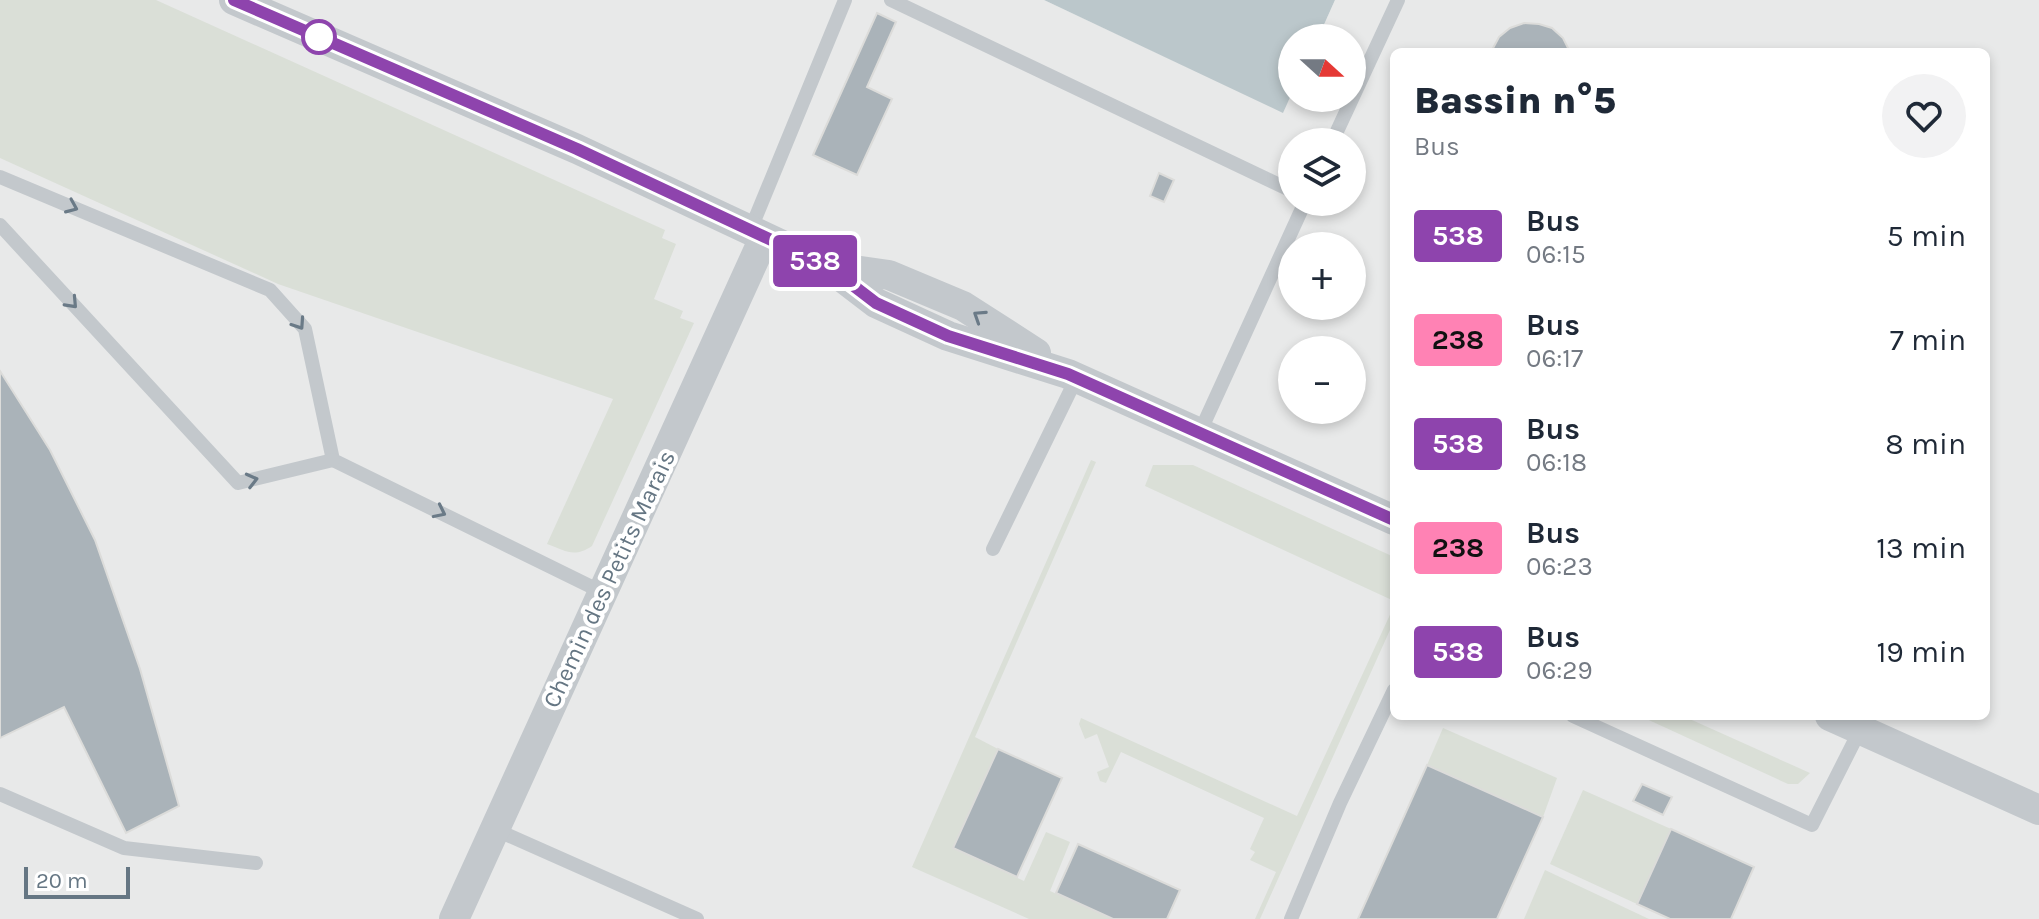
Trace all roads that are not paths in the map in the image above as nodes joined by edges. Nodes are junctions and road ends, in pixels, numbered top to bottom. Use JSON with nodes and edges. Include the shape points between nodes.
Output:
{"nodes":[{"id":1,"x":234,"y":0,"type":"edge"},
{"id":2,"x":845,"y":0,"type":"edge"},
{"id":3,"x":891,"y":0,"type":"edge"},
{"id":4,"x":1398,"y":0,"type":"edge"},
{"id":5,"x":1339,"y":128,"type":"edge"},
{"id":6,"x":0,"y":177,"type":"edge"},
{"id":7,"x":1278,"y":184,"type":"edge"},
{"id":8,"x":1299,"y":216,"type":"edge"},
{"id":9,"x":0,"y":225,"type":"edge"},
{"id":10,"x":757,"y":235,"type":"junction"},
{"id":11,"x":1072,"y":376,"type":"junction"},
{"id":12,"x":1200,"y":432,"type":"junction"},
{"id":13,"x":333,"y":460,"type":"junction"},
{"id":14,"x":1390,"y":518,"type":"edge"},
{"id":15,"x":993,"y":549,"type":"dead end"},
{"id":16,"x":602,"y":592,"type":"junction"},
{"id":17,"x":1390,"y":698,"type":"edge"},
{"id":18,"x":1582,"y":720,"type":"edge"},
{"id":19,"x":1839,"y":720,"type":"edge"},
{"id":20,"x":1860,"y":730,"type":"junction"},
{"id":21,"x":0,"y":794,"type":"edge"},
{"id":22,"x":2039,"y":810,"type":"edge"},
{"id":23,"x":494,"y":829,"type":"junction"},
{"id":24,"x":256,"y":863,"type":"dead end"},
{"id":25,"x":454,"y":919,"type":"edge"},
{"id":26,"x":697,"y":919,"type":"edge"},
{"id":27,"x":1291,"y":919,"type":"edge"}],
"edges":[{"from":1,"to":10,"type":"street","via":[[577,149]]},
{"from":2,"to":10,"type":"lane"},
{"from":3,"to":7,"type":"lane"},
{"from":4,"to":5,"type":"lane"},
{"from":6,"to":13,"type":"lane","one_way":true,"via":[[270,290],[305,329]]},
{"from":8,"to":12,"type":"lane"},
{"from":9,"to":13,"type":"lane","one_way":true,"via":[[238,483]]},
{"from":10,"to":11,"type":"street","via":[[829,267],[876,303],[948,336]]},
{"from":10,"to":16,"type":"street","name":"Chemin des Petits Marais"},
{"from":11,"to":12,"type":"street"},
{"from":11,"to":15,"type":"lane"},
{"from":12,"to":14,"type":"street"},
{"from":13,"to":16,"type":"lane","one_way":true},
{"from":16,"to":23,"type":"street","name":"Chemin des Petits Marais"},
{"from":17,"to":27,"type":"lane"},
{"from":18,"to":20,"type":"lane","via":[[1812,825]]},
{"from":19,"to":20,"type":"street"},
{"from":20,"to":22,"type":"street"},
{"from":21,"to":24,"type":"lane","via":[[124,848]]},
{"from":23,"to":25,"type":"street","name":"Chemin des Petits Marais"},
{"from":23,"to":26,"type":"lane"}]}
